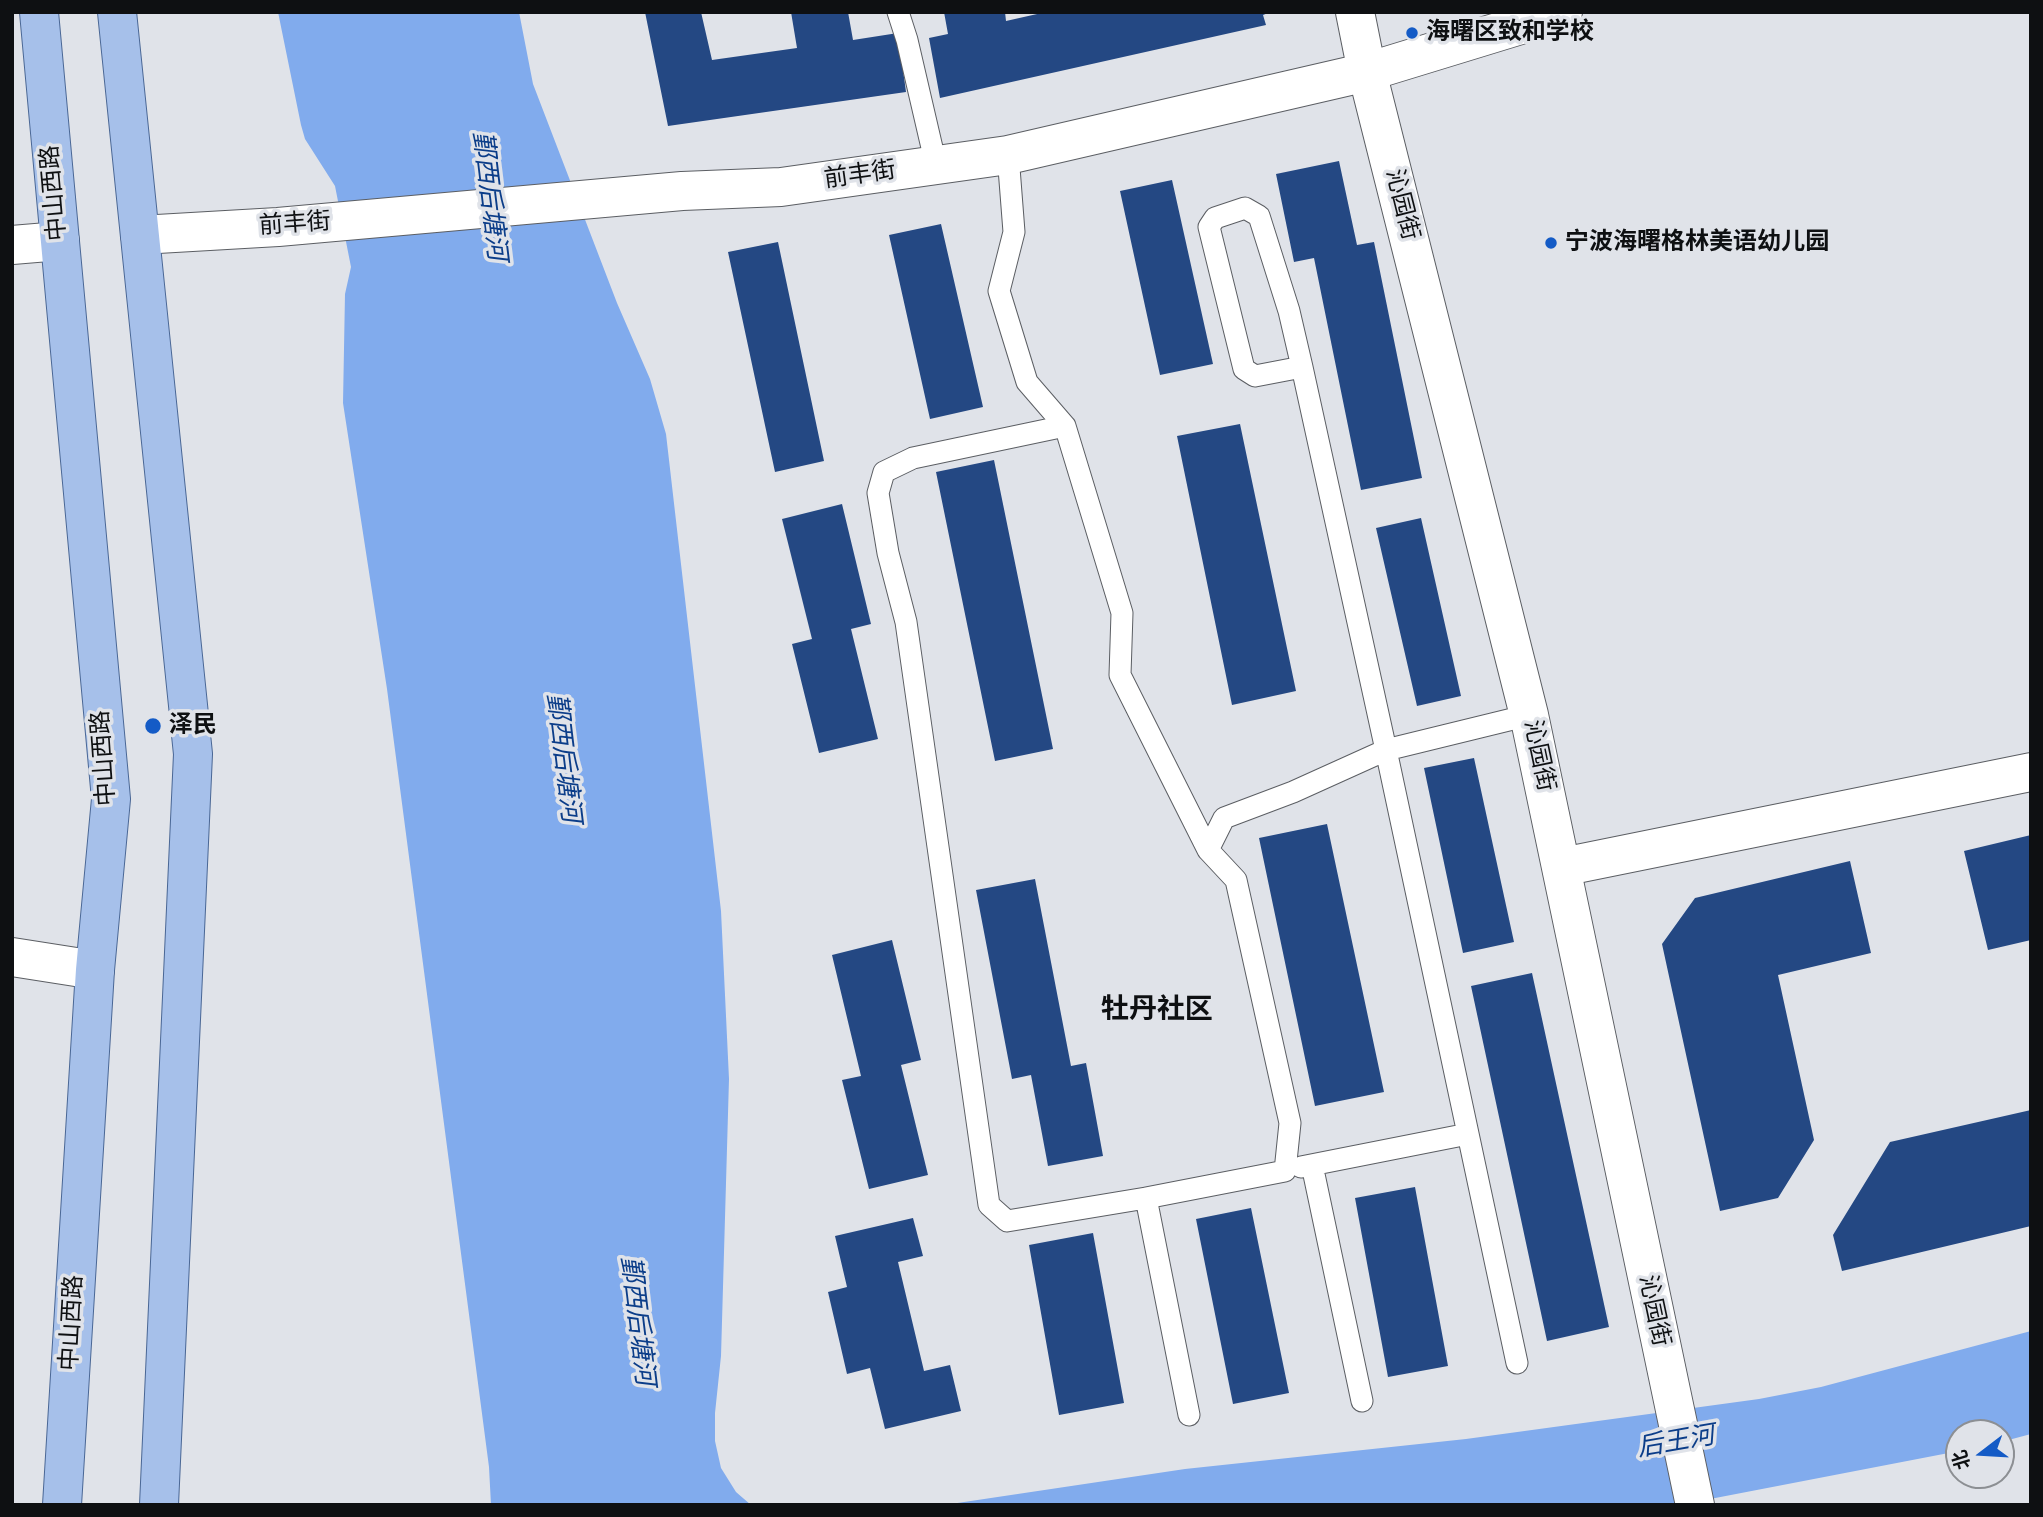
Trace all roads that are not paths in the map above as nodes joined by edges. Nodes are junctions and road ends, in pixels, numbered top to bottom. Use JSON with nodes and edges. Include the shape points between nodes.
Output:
{"nodes":[{"id":1,"x":38,"y":12,"type":"edge"},
{"id":2,"x":117,"y":12,"type":"edge"},
{"id":3,"x":898,"y":12,"type":"edge"},
{"id":4,"x":1355,"y":12,"type":"edge"},
{"id":5,"x":1563,"y":12,"type":"edge"},
{"id":6,"x":1367,"y":72,"type":"junction"},
{"id":7,"x":1008,"y":155,"type":"junction"},
{"id":8,"x":936,"y":165,"type":"junction"},
{"id":9,"x":140,"y":235,"type":"junction"},
{"id":10,"x":60,"y":241,"type":"junction"},
{"id":11,"x":12,"y":244,"type":"edge"},
{"id":12,"x":1302,"y":367,"type":"junction"},
{"id":13,"x":1065,"y":426,"type":"junction"},
{"id":14,"x":1529,"y":715,"type":"junction"},
{"id":15,"x":1386,"y":750,"type":"junction"},
{"id":16,"x":2031,"y":772,"type":"edge"},
{"id":17,"x":1208,"y":850,"type":"junction"},
{"id":18,"x":1562,"y":867,"type":"junction"},
{"id":19,"x":12,"y":957,"type":"edge"},
{"id":20,"x":95,"y":970,"type":"junction"},
{"id":21,"x":1468,"y":1134,"type":"junction"},
{"id":22,"x":1312,"y":1165,"type":"junction"},
{"id":23,"x":1285,"y":1171,"type":"junction"},
{"id":24,"x":1146,"y":1198,"type":"junction"},
{"id":25,"x":1517,"y":1363,"type":"dead end"},
{"id":26,"x":1362,"y":1401,"type":"dead end"},
{"id":27,"x":1189,"y":1415,"type":"dead end"},
{"id":28,"x":159,"y":1498,"type":"edge"},
{"id":29,"x":62,"y":1505,"type":"edge"},
{"id":30,"x":1695,"y":1505,"type":"edge"}],
"edges":[{"from":1,"to":10,"type":"main road","name":"中山西路"},
{"from":2,"to":9,"type":"main road"},
{"from":3,"to":8,"type":"lane"},
{"from":4,"to":6,"type":"street","name":"沁园街"},
{"from":5,"to":6,"type":"street","name":"前丰街"},
{"from":6,"to":7,"type":"street","name":"前丰街"},
{"from":6,"to":14,"type":"street","name":"沁园街"},
{"from":7,"to":8,"type":"street","name":"前丰街"},
{"from":7,"to":13,"type":"lane","via":[[1014,232],[999,291],[1027,382]]},
{"from":8,"to":9,"type":"street","name":"前丰街","via":[[781,187]]},
{"from":9,"to":28,"type":"main road","via":[[193,754]]},
{"from":10,"to":11,"type":"street"},
{"from":10,"to":20,"type":"main road","name":"中山西路","via":[[111,799]]},
{"from":12,"to":12,"type":"lane","via":[[1259,216],[1245,208],[1215,218],[1209,227],[1244,369],[1255,376]]},
{"from":12,"to":15,"type":"lane"},
{"from":13,"to":17,"type":"lane","via":[[1122,613],[1120,675]]},
{"from":13,"to":24,"type":"lane","via":[[913,458],[884,472],[878,493],[906,622],[989,1205],[1007,1220]]},
{"from":14,"to":15,"type":"lane"},
{"from":14,"to":18,"type":"street","name":"沁园街"},
{"from":15,"to":17,"type":"lane","via":[[1224,818]]},
{"from":15,"to":21,"type":"lane"},
{"from":16,"to":18,"type":"street"},
{"from":17,"to":23,"type":"lane","via":[[1236,880],[1290,1124]]},
{"from":18,"to":30,"type":"street","name":"沁园街"},
{"from":19,"to":20,"type":"street"},
{"from":20,"to":29,"type":"main road","name":"中山西路"},
{"from":21,"to":22,"type":"lane"},
{"from":21,"to":25,"type":"lane"},
{"from":22,"to":23,"type":"lane"},
{"from":22,"to":26,"type":"lane"},
{"from":23,"to":24,"type":"lane"},
{"from":24,"to":27,"type":"lane"}]}
